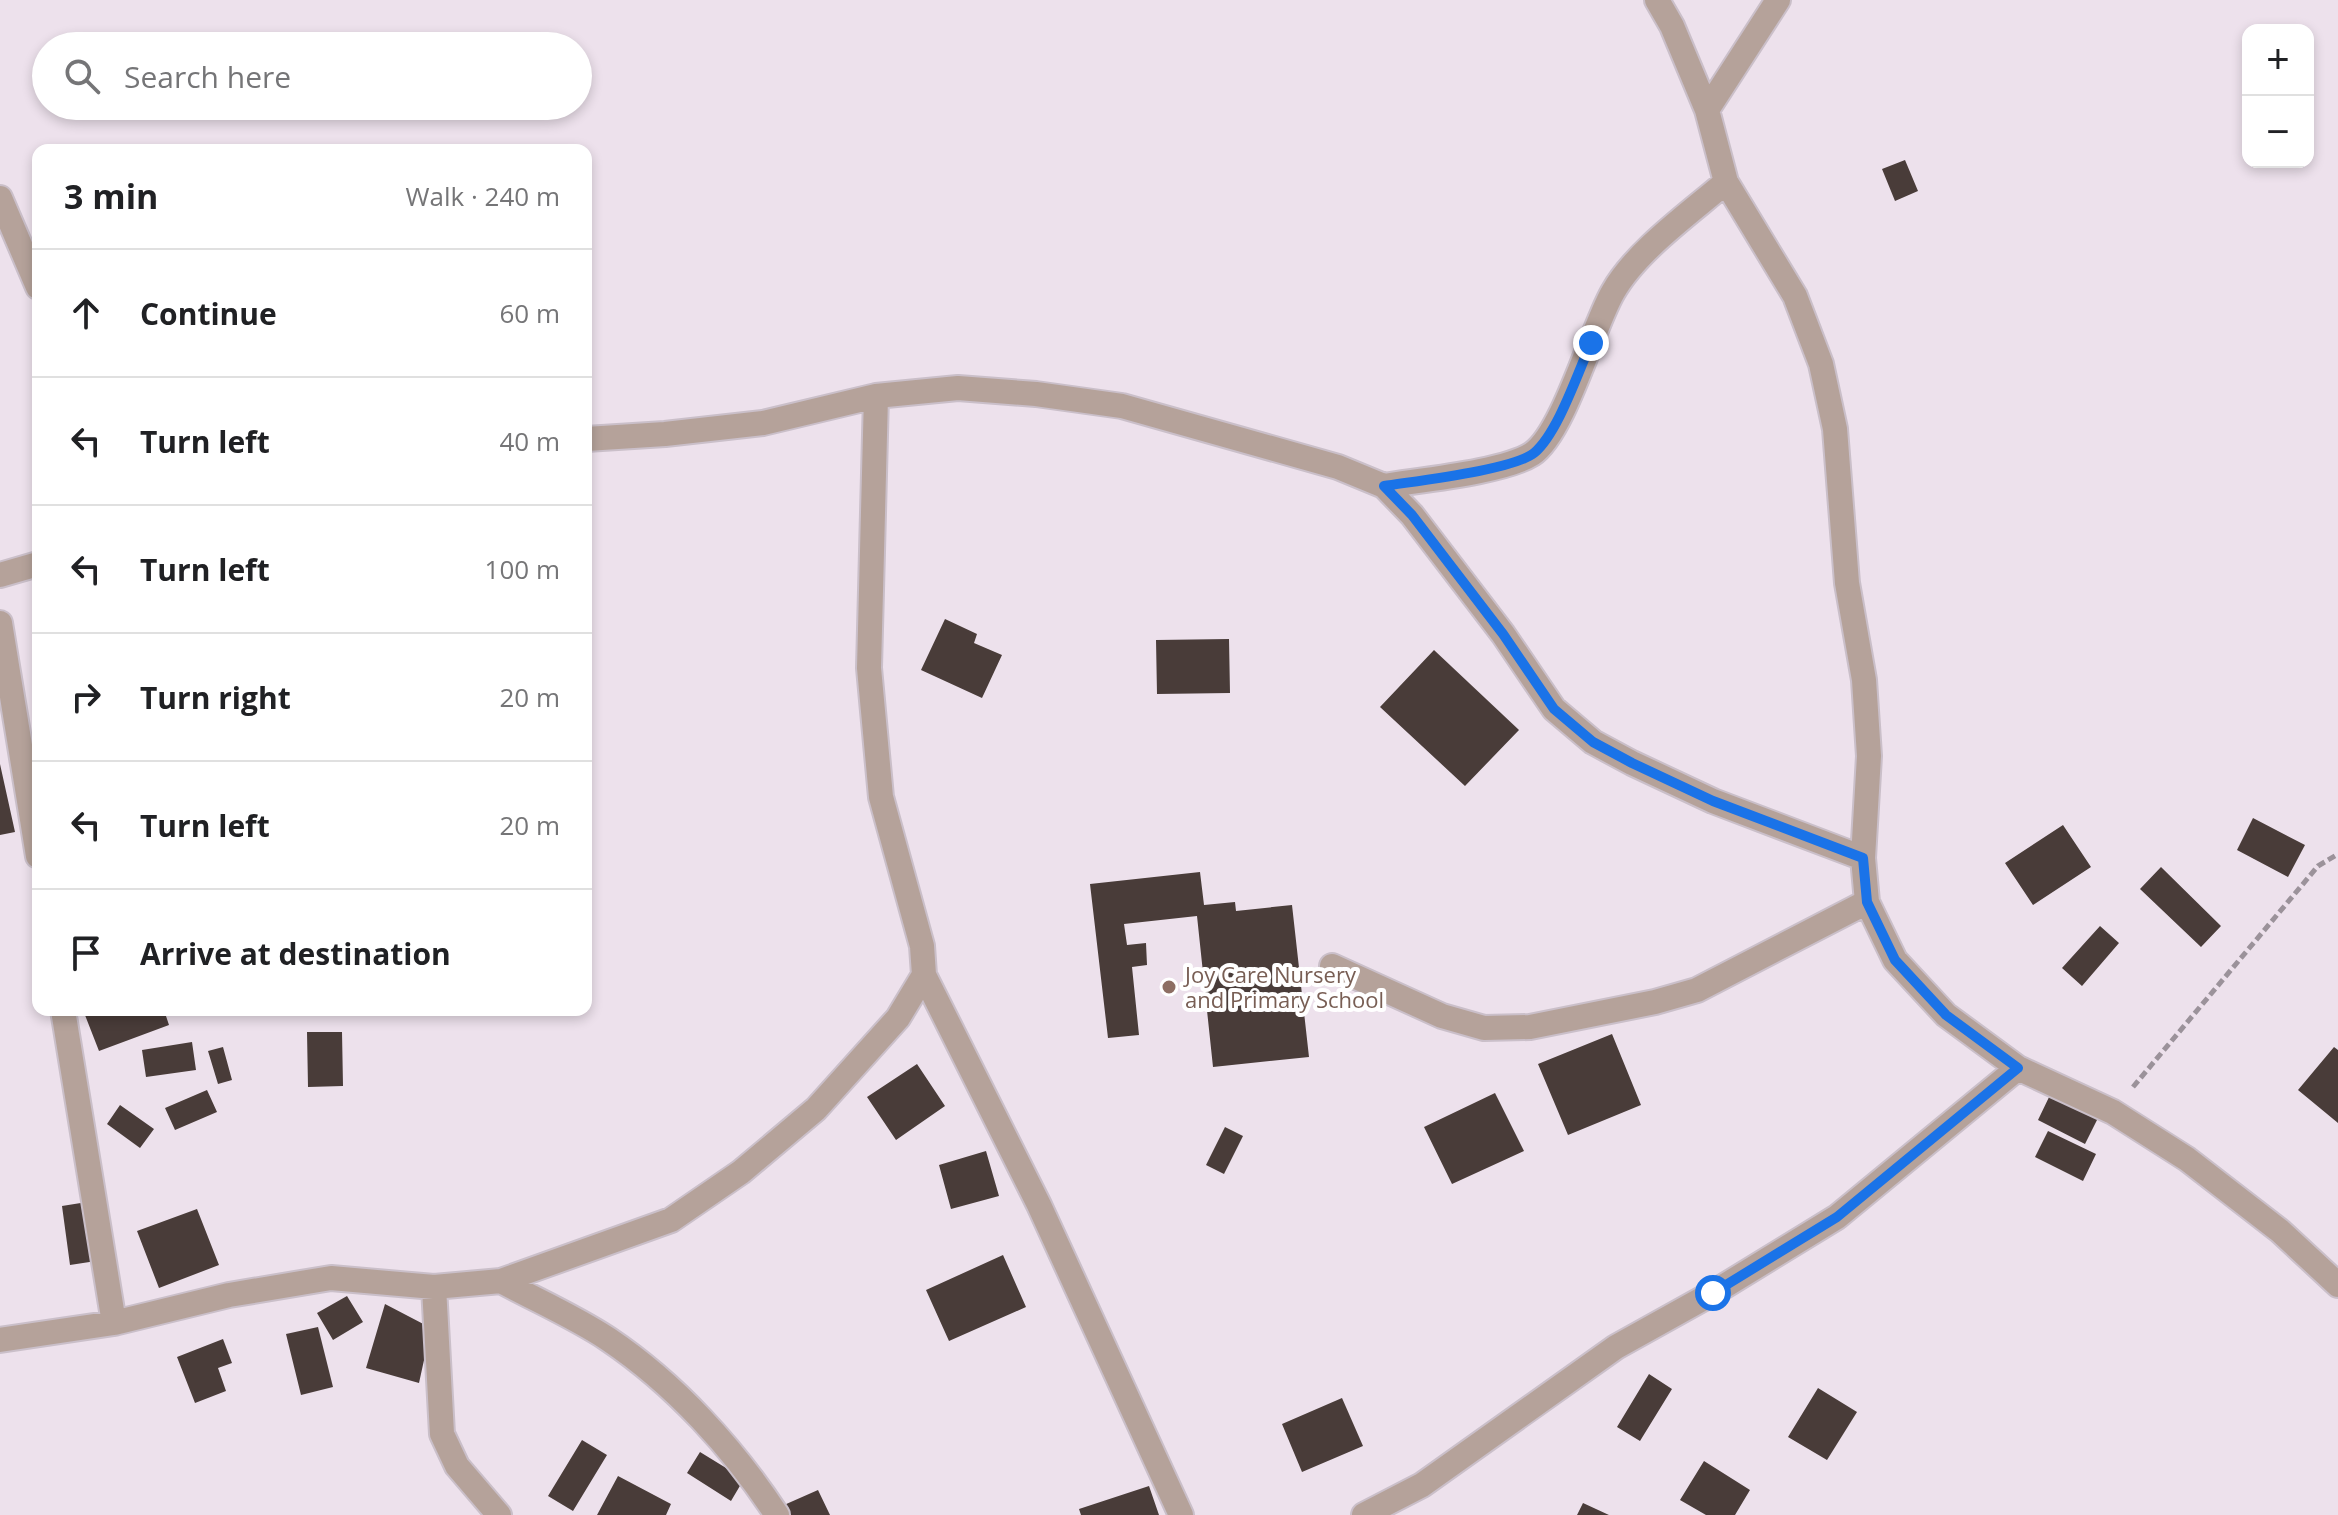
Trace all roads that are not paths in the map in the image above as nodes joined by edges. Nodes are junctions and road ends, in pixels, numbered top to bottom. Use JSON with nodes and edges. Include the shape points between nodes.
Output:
{"nodes":[{"id":1,"x":1657,"y":0,"type":"edge"},
{"id":2,"x":1778,"y":0,"type":"edge"},
{"id":3,"x":1707,"y":110,"type":"junction"},
{"id":4,"x":1726,"y":182,"type":"junction"},
{"id":5,"x":0,"y":198,"type":"edge"},
{"id":6,"x":32,"y":273,"type":"edge"},
{"id":7,"x":876,"y":396,"type":"junction"},
{"id":8,"x":592,"y":439,"type":"edge"},
{"id":9,"x":1384,"y":486,"type":"junction"},
{"id":10,"x":32,"y":566,"type":"edge"},
{"id":11,"x":0,"y":575,"type":"edge"},
{"id":12,"x":0,"y":623,"type":"edge"},
{"id":13,"x":32,"y":819,"type":"edge"},
{"id":14,"x":1863,"y":858,"type":"junction"},
{"id":15,"x":1867,"y":902,"type":"junction"},
{"id":16,"x":1332,"y":966,"type":"dead end"},
{"id":17,"x":924,"y":975,"type":"junction"},
{"id":18,"x":64,"y":1016,"type":"edge"},
{"id":19,"x":2018,"y":1068,"type":"junction"},
{"id":20,"x":501,"y":1281,"type":"junction"},
{"id":21,"x":2338,"y":1285,"type":"edge"},
{"id":22,"x":434,"y":1287,"type":"junction"},
{"id":23,"x":114,"y":1323,"type":"junction"},
{"id":24,"x":0,"y":1340,"type":"edge"},
{"id":25,"x":499,"y":1515,"type":"edge"},
{"id":26,"x":777,"y":1515,"type":"edge"},
{"id":27,"x":1181,"y":1515,"type":"edge"},
{"id":28,"x":1364,"y":1515,"type":"edge"}],
"edges":[{"from":1,"to":3,"type":"street"},
{"from":2,"to":3,"type":"street"},
{"from":3,"to":4,"type":"street"},
{"from":4,"to":9,"type":"street","via":[[1632,263],[1612,293],[1554,427],[1534,453],[1509,464]]},
{"from":4,"to":14,"type":"street","via":[[1795,296],[1821,364],[1835,429],[1869,756]]},
{"from":5,"to":6,"type":"street"},
{"from":7,"to":8,"type":"street","via":[[763,423]]},
{"from":7,"to":9,"type":"street","via":[[958,388],[1122,406],[1338,467]]},
{"from":7,"to":17,"type":"street","via":[[869,668],[881,797],[922,946]]},
{"from":9,"to":14,"type":"street","via":[[1458,574],[1554,709],[1593,742],[1713,801]]},
{"from":10,"to":11,"type":"street"},
{"from":12,"to":13,"type":"street"},
{"from":14,"to":15,"type":"street"},
{"from":15,"to":16,"type":"street","via":[[1697,990],[1530,1027],[1484,1028],[1442,1016]]},
{"from":15,"to":19,"type":"street","via":[[1895,960],[1946,1015]]},
{"from":17,"to":20,"type":"street","via":[[898,1018],[816,1109],[741,1172],[671,1220]]},
{"from":17,"to":27,"type":"street","via":[[1039,1205]]},
{"from":18,"to":23,"type":"street"},
{"from":19,"to":21,"type":"street","via":[[2113,1112],[2187,1159],[2280,1231]]},
{"from":19,"to":28,"type":"street","via":[[1837,1217],[1616,1347],[1422,1485]]},
{"from":20,"to":22,"type":"street"},
{"from":20,"to":26,"type":"street","via":[[606,1337],[650,1370],[712,1430]]},
{"from":22,"to":23,"type":"street","via":[[331,1278],[229,1295]]},
{"from":22,"to":25,"type":"street","via":[[442,1434],[457,1466]]},
{"from":23,"to":24,"type":"street"}]}
